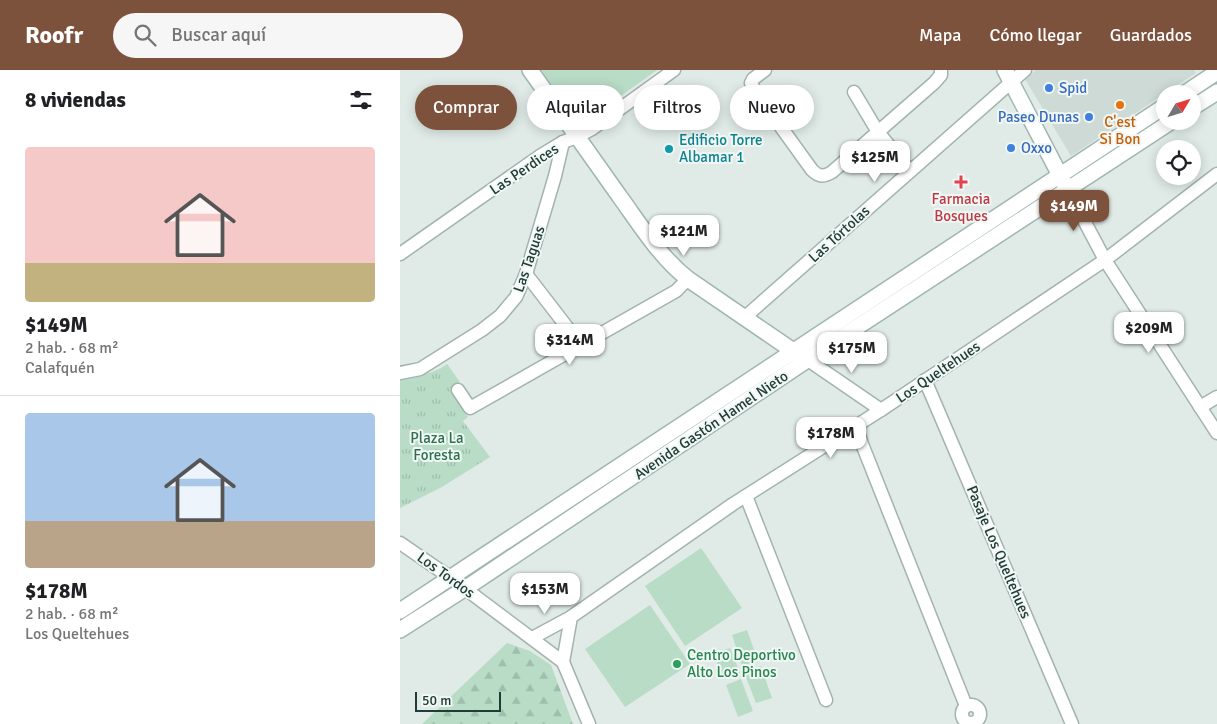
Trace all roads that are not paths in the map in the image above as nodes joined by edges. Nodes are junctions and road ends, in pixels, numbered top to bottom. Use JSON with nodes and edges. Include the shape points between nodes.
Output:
{"nodes":[{"id":1,"x":530,"y":70,"type":"edge"},
{"id":2,"x":674,"y":70,"type":"edge"},
{"id":3,"x":765,"y":70,"type":"edge"},
{"id":4,"x":941,"y":70,"type":"edge"},
{"id":5,"x":1025,"y":70,"type":"edge"},
{"id":6,"x":1217,"y":72,"type":"edge"},
{"id":7,"x":1008,"y":76,"type":"edge"},
{"id":8,"x":1198,"y":85,"type":"edge"},
{"id":9,"x":854,"y":92,"type":"dead end"},
{"id":10,"x":1217,"y":92,"type":"edge"},
{"id":11,"x":1201,"y":102,"type":"edge"},
{"id":12,"x":1156,"y":112,"type":"edge"},
{"id":13,"x":1158,"y":130,"type":"edge"},
{"id":14,"x":878,"y":132,"type":"junction"},
{"id":15,"x":570,"y":140,"type":"junction"},
{"id":16,"x":910,"y":171,"type":"junction"},
{"id":17,"x":1217,"y":174,"type":"edge"},
{"id":18,"x":1060,"y":176,"type":"junction"},
{"id":19,"x":1068,"y":190,"type":"junction"},
{"id":20,"x":400,"y":254,"type":"edge"},
{"id":21,"x":1104,"y":260,"type":"junction"},
{"id":22,"x":526,"y":274,"type":"junction"},
{"id":23,"x":688,"y":280,"type":"junction"},
{"id":24,"x":744,"y":318,"type":"junction"},
{"id":25,"x":578,"y":346,"type":"junction"},
{"id":26,"x":794,"y":351,"type":"junction"},
{"id":27,"x":808,"y":360,"type":"junction"},
{"id":28,"x":400,"y":373,"type":"edge"},
{"id":29,"x":925,"y":380,"type":"junction"},
{"id":30,"x":458,"y":390,"type":"dead end"},
{"id":31,"x":1217,"y":397,"type":"edge"},
{"id":32,"x":1200,"y":407,"type":"junction"},
{"id":33,"x":881,"y":410,"type":"junction"},
{"id":34,"x":856,"y":426,"type":"junction"},
{"id":35,"x":1217,"y":433,"type":"edge"},
{"id":36,"x":746,"y":496,"type":"junction"},
{"id":37,"x":400,"y":543,"type":"edge"},
{"id":38,"x":451,"y":578,"type":"junction"},
{"id":39,"x":465,"y":589,"type":"junction"},
{"id":40,"x":400,"y":611,"type":"edge"},
{"id":41,"x":571,"y":617,"type":"junction"},
{"id":42,"x":400,"y":630,"type":"edge"},
{"id":43,"x":532,"y":638,"type":"junction"},
{"id":44,"x":563,"y":662,"type":"junction"},
{"id":45,"x":826,"y":700,"type":"dead end"},
{"id":46,"x":966,"y":706,"type":"dead end"},
{"id":47,"x":589,"y":724,"type":"edge"},
{"id":48,"x":1072,"y":724,"type":"edge"}],
"edges":[{"from":1,"to":15,"type":"main road"},
{"from":2,"to":15,"type":"street","name":"Las Perdices"},
{"from":3,"to":14,"type":"street","via":[[753,79],[754,91],[816,174],[826,176],[832,172]]},
{"from":4,"to":14,"type":"street","via":[[938,79]]},
{"from":5,"to":7,"type":"street","name":"Las Tórtolas"},
{"from":6,"to":8,"type":"main road"},
{"from":7,"to":16,"type":"street","name":"Las Tórtolas"},
{"from":7,"to":18,"type":"main road"},
{"from":9,"to":14,"type":"street"},
{"from":10,"to":11,"type":"main road"},
{"from":12,"to":18,"type":"main road","name":"Avenida Gastón Hamel Nieto"},
{"from":13,"to":19,"type":"main road","name":"Avenida Gastón Hamel Nieto"},
{"from":14,"to":16,"type":"street"},
{"from":15,"to":20,"type":"street","name":"Las Perdices","via":[[535,160]]},
{"from":15,"to":22,"type":"street","name":"Las Taguas","via":[[552,184]]},
{"from":15,"to":23,"type":"main road","via":[[664,257]]},
{"from":16,"to":24,"type":"street","name":"Las Tórtolas"},
{"from":17,"to":21,"type":"street","name":"Los Queltehues"},
{"from":18,"to":19,"type":"main road"},
{"from":18,"to":26,"type":"main road","name":"Avenida Gastón Hamel Nieto"},
{"from":19,"to":21,"type":"street"},
{"from":19,"to":27,"type":"main road","name":"Avenida Gastón Hamel Nieto"},
{"from":21,"to":29,"type":"street","name":"Los Queltehues"},
{"from":21,"to":32,"type":"street"},
{"from":22,"to":25,"type":"street"},
{"from":22,"to":28,"type":"street","name":"Las Taguas","via":[[516,297],[492,324],[420,369]]},
{"from":23,"to":24,"type":"main road"},
{"from":23,"to":25,"type":"street","via":[[676,292]]},
{"from":24,"to":26,"type":"main road"},
{"from":25,"to":30,"type":"street","via":[[470,408]]},
{"from":26,"to":27,"type":"main road"},
{"from":26,"to":38,"type":"main road","name":"Avenida Gastón Hamel Nieto"},
{"from":27,"to":33,"type":"street"},
{"from":27,"to":39,"type":"main road","name":"Avenida Gastón Hamel Nieto"},
{"from":29,"to":33,"type":"street","name":"Los Queltehues"},
{"from":29,"to":48,"type":"street","name":"Pasaje Los Queltehues"},
{"from":31,"to":32,"type":"street"},
{"from":32,"to":35,"type":"street"},
{"from":33,"to":34,"type":"street","name":"Los Queltehues"},
{"from":34,"to":36,"type":"street","name":"Los Queltehues"},
{"from":34,"to":46,"type":"street"},
{"from":36,"to":41,"type":"street","name":"Los Queltehues"},
{"from":36,"to":45,"type":"street"},
{"from":37,"to":38,"type":"street","name":"Los Tordos"},
{"from":38,"to":39,"type":"street","name":"Los Tordos"},
{"from":38,"to":40,"type":"main road","name":"Avenida Gastón Hamel Nieto"},
{"from":39,"to":42,"type":"main road","name":"Avenida Gastón Hamel Nieto"},
{"from":39,"to":43,"type":"street","name":"Los Tordos"},
{"from":41,"to":43,"type":"street","name":"Los Queltehues"},
{"from":41,"to":44,"type":"street"},
{"from":43,"to":44,"type":"street","name":"Los Tordos"},
{"from":44,"to":47,"type":"street"}]}
